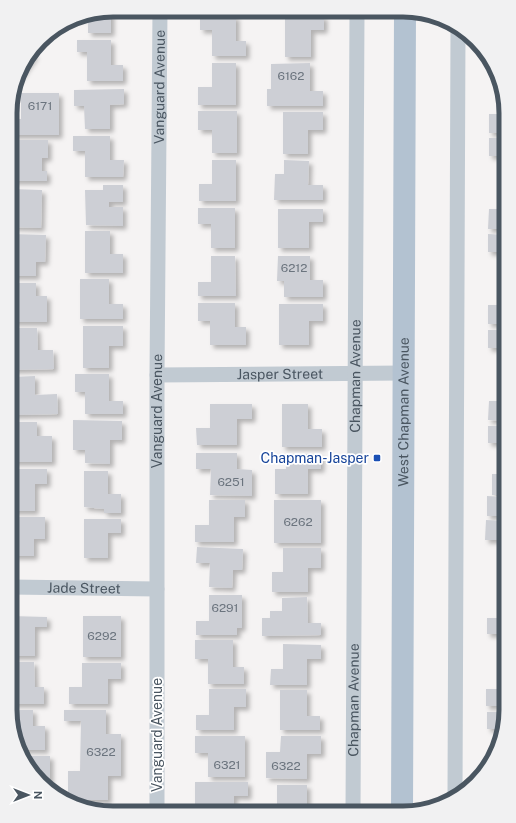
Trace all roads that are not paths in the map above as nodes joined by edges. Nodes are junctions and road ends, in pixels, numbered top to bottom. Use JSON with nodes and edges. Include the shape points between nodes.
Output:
{"nodes":[{"id":1,"x":160,"y":17,"type":"edge"},
{"id":2,"x":356,"y":17,"type":"edge"},
{"id":3,"x":405,"y":17,"type":"edge"},
{"id":4,"x":458,"y":35,"type":"edge"},
{"id":5,"x":404,"y":373,"type":"junction"},
{"id":6,"x":355,"y":374,"type":"junction"},
{"id":7,"x":157,"y":375,"type":"junction"},
{"id":8,"x":17,"y":587,"type":"edge"},
{"id":9,"x":157,"y":589,"type":"junction"},
{"id":10,"x":455,"y":790,"type":"edge"},
{"id":11,"x":157,"y":806,"type":"edge"},
{"id":12,"x":353,"y":806,"type":"edge"},
{"id":13,"x":402,"y":806,"type":"edge"}],
"edges":[{"from":1,"to":7,"type":"street","name":"Vanguard Avenue"},
{"from":2,"to":6,"type":"street","name":"Chapman Avenue"},
{"from":3,"to":5,"type":"main road","name":"West Chapman Avenue"},
{"from":4,"to":10,"type":"street"},
{"from":5,"to":6,"type":"street","name":"Jasper Street"},
{"from":5,"to":13,"type":"main road","name":"West Chapman Avenue"},
{"from":6,"to":7,"type":"street","name":"Jasper Street"},
{"from":6,"to":12,"type":"street","name":"Chapman Avenue"},
{"from":7,"to":9,"type":"street","name":"Vanguard Avenue"},
{"from":8,"to":9,"type":"street","name":"Jade Street"},
{"from":9,"to":11,"type":"street","name":"Vanguard Avenue"}]}
